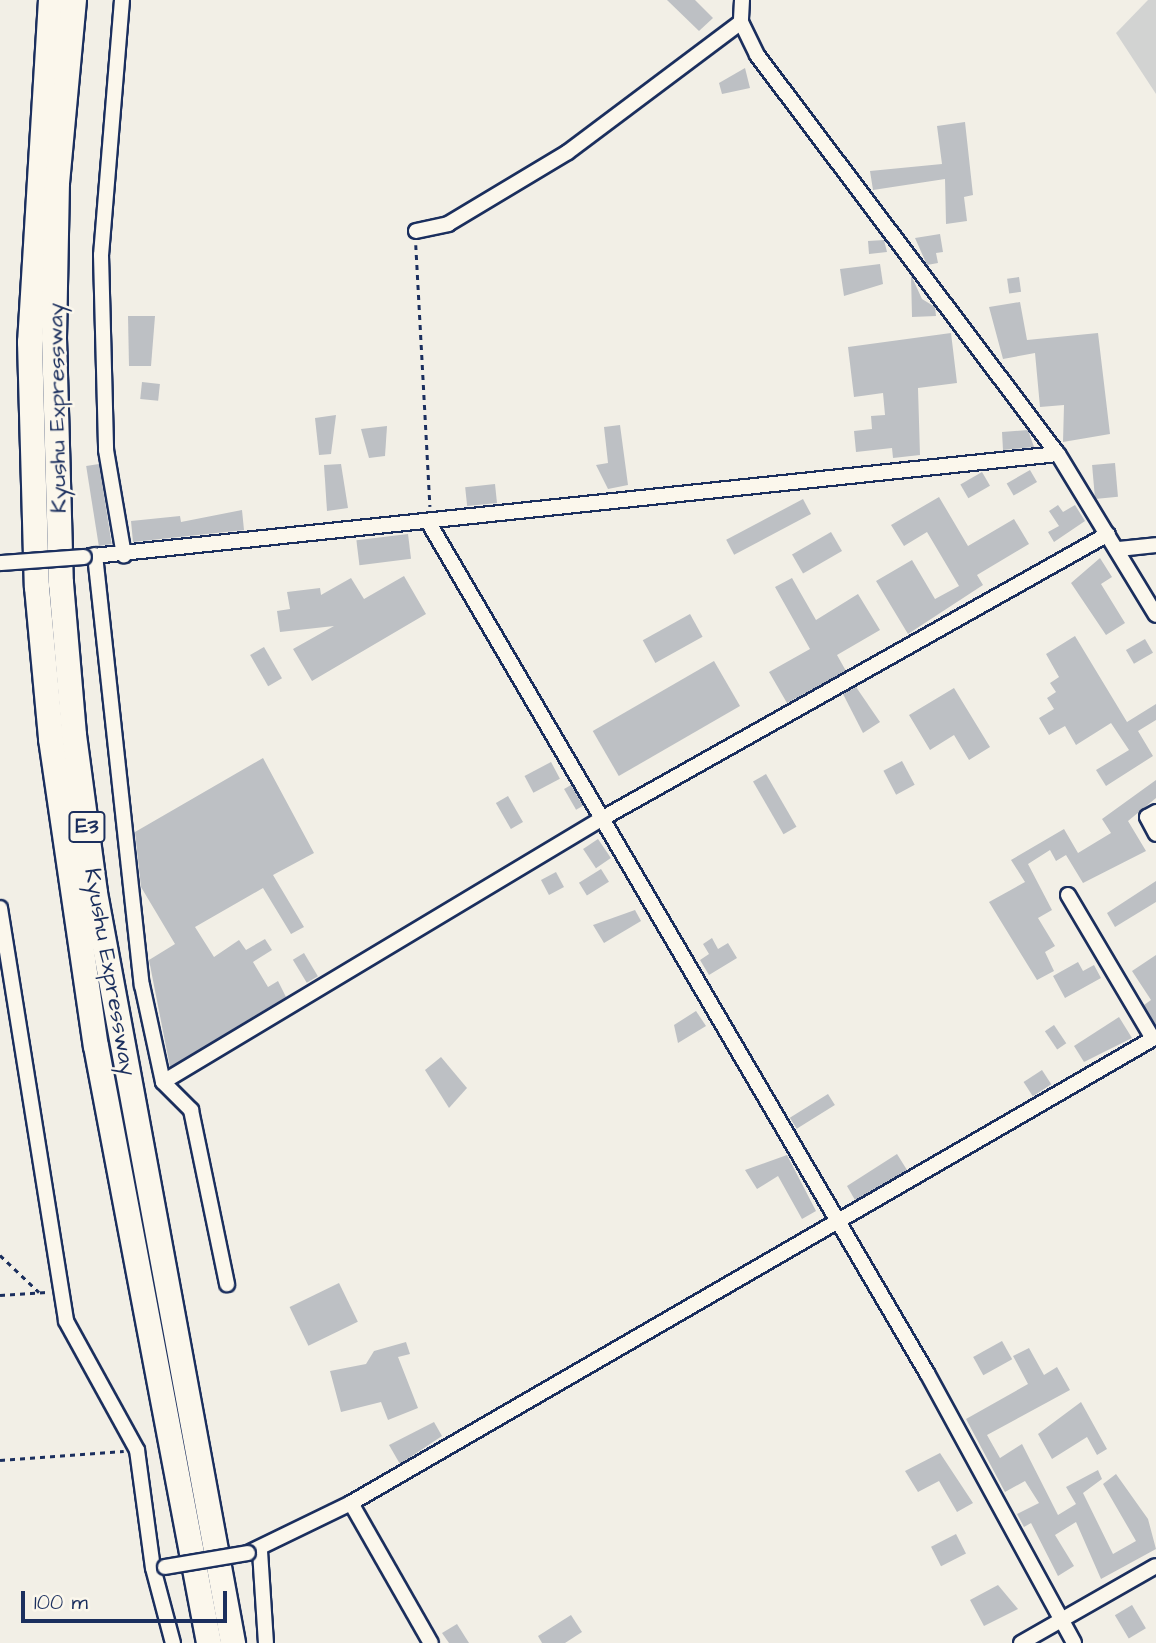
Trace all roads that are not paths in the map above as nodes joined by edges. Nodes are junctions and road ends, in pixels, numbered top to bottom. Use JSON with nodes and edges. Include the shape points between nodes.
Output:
{"nodes":[{"id":1,"x":51,"y":0,"type":"edge"},
{"id":2,"x":74,"y":0,"type":"edge"},
{"id":3,"x":122,"y":0,"type":"edge"},
{"id":4,"x":742,"y":0,"type":"edge"},
{"id":5,"x":741,"y":22,"type":"junction"},
{"id":6,"x":416,"y":231,"type":"road end"},
{"id":7,"x":1059,"y":454,"type":"junction"},
{"id":8,"x":430,"y":525,"type":"junction"},
{"id":9,"x":1108,"y":534,"type":"junction"},
{"id":10,"x":1156,"y":544,"type":"edge"},
{"id":11,"x":1119,"y":549,"type":"junction"},
{"id":12,"x":124,"y":555,"type":"junction"},
{"id":13,"x":89,"y":556,"type":"junction"},
{"id":14,"x":0,"y":563,"type":"edge"},
{"id":15,"x":1156,"y":615,"type":"edge"},
{"id":16,"x":1156,"y":812,"type":"edge"},
{"id":17,"x":603,"y":818,"type":"junction"},
{"id":18,"x":1156,"y":834,"type":"edge"},
{"id":19,"x":1068,"y":895,"type":"dead end"},
{"id":20,"x":0,"y":908,"type":"edge"},
{"id":21,"x":1154,"y":1038,"type":"edge"},
{"id":22,"x":163,"y":1082,"type":"junction"},
{"id":23,"x":840,"y":1224,"type":"junction"},
{"id":24,"x":227,"y":1284,"type":"dead end"},
{"id":25,"x":351,"y":1503,"type":"junction"},
{"id":26,"x":254,"y":1552,"type":"junction"},
{"id":27,"x":1156,"y":1566,"type":"edge"},
{"id":28,"x":159,"y":1568,"type":"junction"},
{"id":29,"x":1062,"y":1619,"type":"junction"},
{"id":30,"x":173,"y":1643,"type":"edge"},
{"id":31,"x":209,"y":1643,"type":"edge"},
{"id":32,"x":233,"y":1643,"type":"edge"},
{"id":33,"x":266,"y":1643,"type":"edge"},
{"id":34,"x":431,"y":1643,"type":"edge"},
{"id":35,"x":1021,"y":1643,"type":"edge"},
{"id":36,"x":1074,"y":1643,"type":"edge"}],
"edges":[{"from":1,"to":31,"type":"highway","name":"Kyushu Expressway","number":"E3","via":[[30,342],[37,587],[51,739],[96,1046]]},
{"from":2,"to":32,"type":"highway","name":"Kyushu Expressway","number":"E3","via":[[57,182],[54,338],[61,583],[74,735],[98,906]]},
{"from":3,"to":12,"type":"street","via":[[101,255],[106,450]]},
{"from":4,"to":5,"type":"street"},
{"from":5,"to":6,"type":"street","via":[[568,152],[448,224]]},
{"from":5,"to":7,"type":"street","via":[[821,144]]},
{"from":7,"to":8,"type":"street"},
{"from":7,"to":9,"type":"street"},
{"from":8,"to":12,"type":"street"},
{"from":8,"to":17,"type":"street"},
{"from":9,"to":11,"type":"street"},
{"from":9,"to":17,"type":"street"},
{"from":10,"to":11,"type":"street"},
{"from":11,"to":15,"type":"street"},
{"from":12,"to":13,"type":"street"},
{"from":13,"to":14,"type":"street","bridge":true},
{"from":13,"to":22,"type":"street","via":[[141,972]]},
{"from":16,"to":18,"type":"street","via":[[1147,817]]},
{"from":17,"to":22,"type":"street"},
{"from":17,"to":23,"type":"street"},
{"from":19,"to":21,"type":"street"},
{"from":20,"to":28,"type":"street","via":[[66,1321],[137,1450]]},
{"from":21,"to":23,"type":"street"},
{"from":22,"to":24,"type":"street","via":[[191,1110]]},
{"from":23,"to":25,"type":"street"},
{"from":23,"to":29,"type":"street"},
{"from":25,"to":26,"type":"street"},
{"from":25,"to":34,"type":"street"},
{"from":26,"to":28,"type":"street","bridge":true},
{"from":26,"to":33,"type":"street"},
{"from":27,"to":29,"type":"street"},
{"from":28,"to":30,"type":"street"},
{"from":29,"to":35,"type":"street"},
{"from":29,"to":36,"type":"street"}]}
